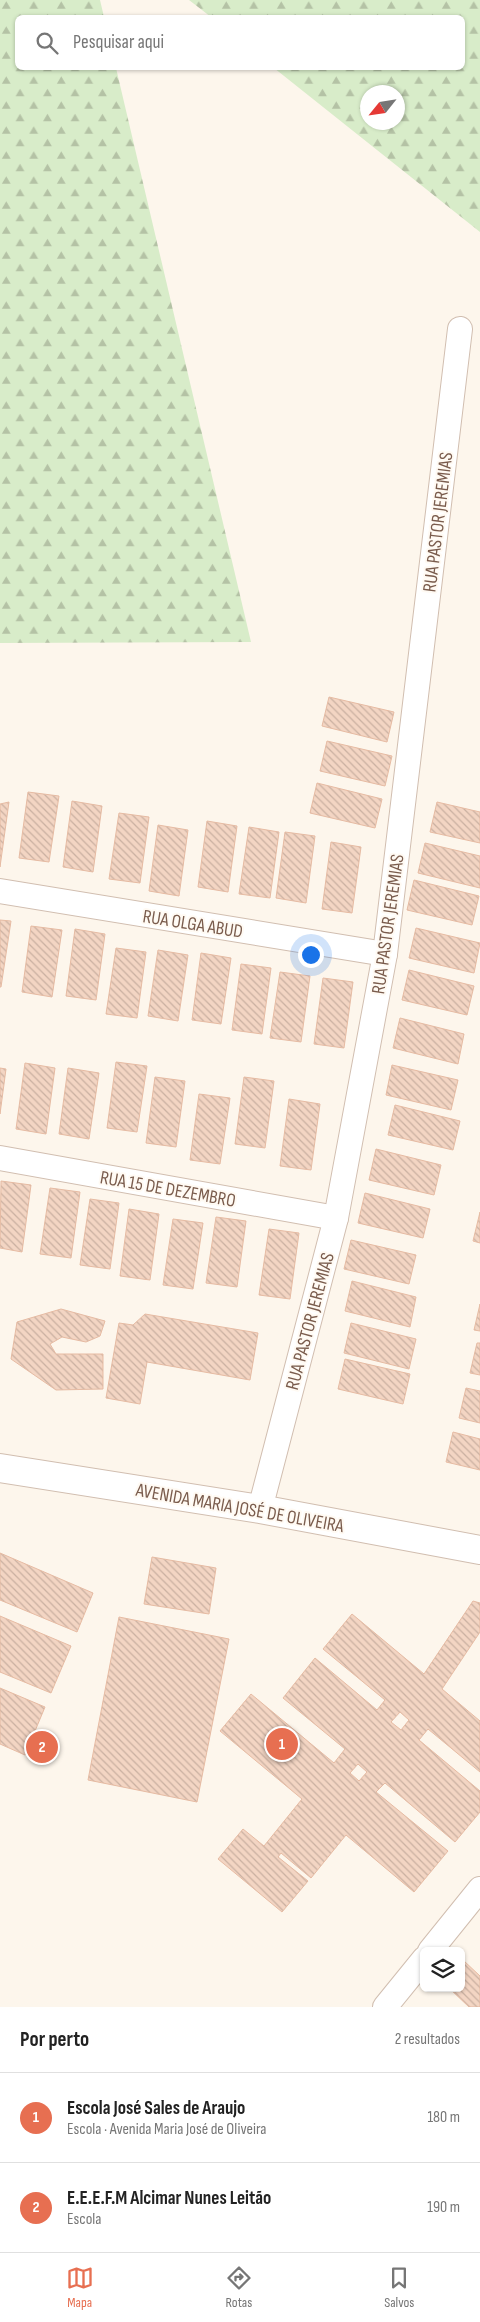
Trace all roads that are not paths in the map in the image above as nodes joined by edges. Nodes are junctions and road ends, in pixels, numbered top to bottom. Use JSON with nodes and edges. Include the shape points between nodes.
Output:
{"nodes":[{"id":1,"x":460,"y":329,"type":"dead end"},
{"id":2,"x":0,"y":891,"type":"edge"},
{"id":3,"x":385,"y":954,"type":"junction"},
{"id":4,"x":0,"y":1158,"type":"edge"},
{"id":5,"x":336,"y":1218,"type":"junction"},
{"id":6,"x":0,"y":1468,"type":"edge"},
{"id":7,"x":260,"y":1509,"type":"junction"},
{"id":8,"x":480,"y":1550,"type":"edge"},
{"id":9,"x":480,"y":1889,"type":"edge"},
{"id":10,"x":433,"y":1947,"type":"edge"},
{"id":11,"x":420,"y":1964,"type":"edge"},
{"id":12,"x":385,"y":2007,"type":"edge"}],
"edges":[{"from":1,"to":3,"type":"street","name":"RUA PASTOR JEREMIAS"},
{"from":2,"to":3,"type":"street","name":"RUA OLGA ABUD"},
{"from":3,"to":5,"type":"street","name":"RUA PASTOR JEREMIAS"},
{"from":4,"to":5,"type":"street","name":"RUA 15 DE DEZEMBRO"},
{"from":5,"to":7,"type":"street","name":"RUA PASTOR JEREMIAS"},
{"from":6,"to":7,"type":"street","name":"AVENIDA MARIA JOSÉ DE OLIVEIRA"},
{"from":7,"to":8,"type":"street","name":"AVENIDA MARIA JOSÉ DE OLIVEIRA"},
{"from":9,"to":10,"type":"street"},
{"from":11,"to":12,"type":"street"}]}
